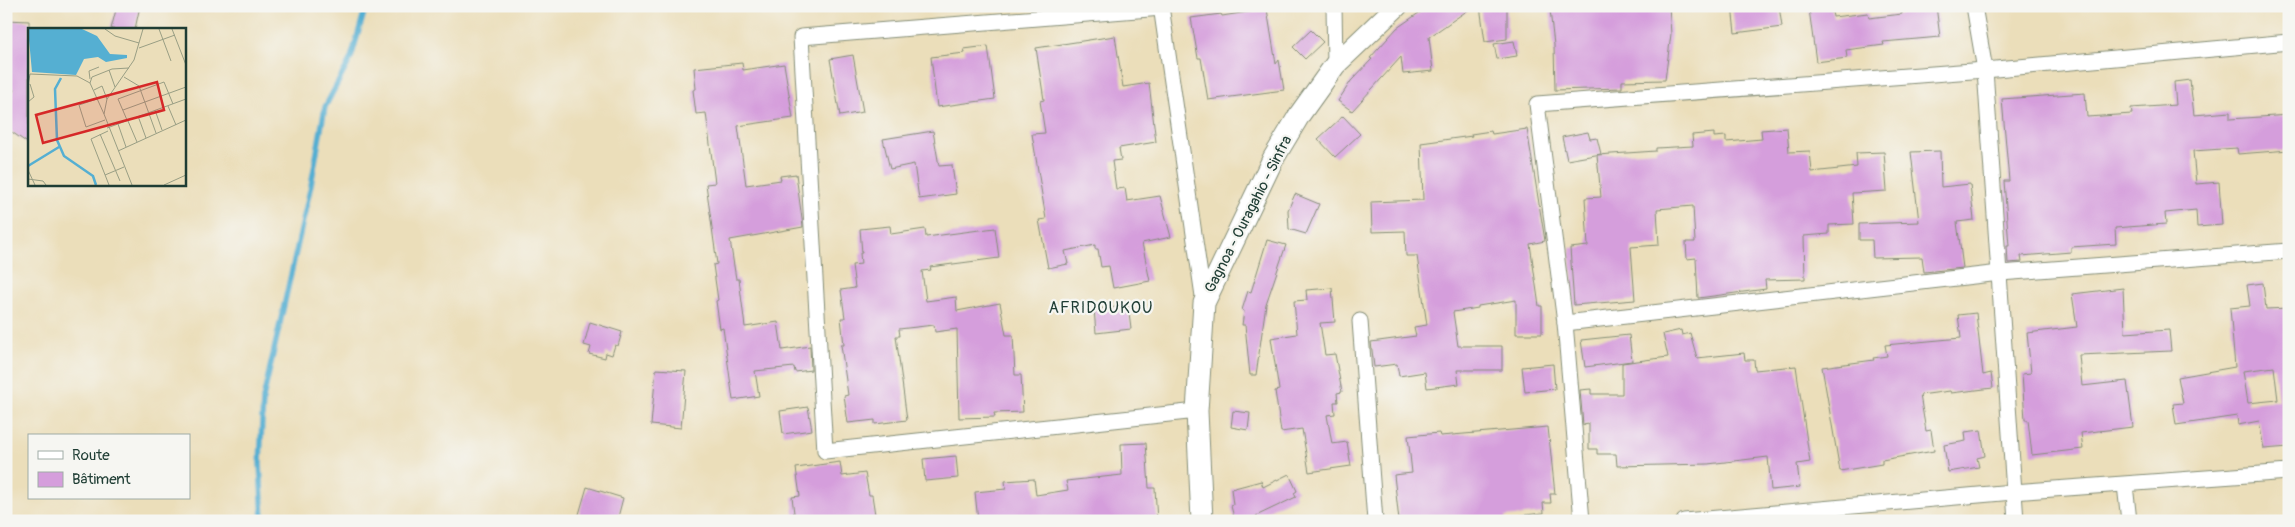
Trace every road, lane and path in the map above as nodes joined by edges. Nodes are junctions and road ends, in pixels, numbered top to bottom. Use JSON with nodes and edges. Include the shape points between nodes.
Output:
{"nodes":[{"id":1,"x":1334,"y":6,"type":"edge"},
{"id":2,"x":1396,"y":6,"type":"edge"},
{"id":3,"x":1974,"y":6,"type":"edge"},
{"id":4,"x":1162,"y":7,"type":"edge"},
{"id":5,"x":2289,"y":42,"type":"edge"},
{"id":6,"x":1335,"y":65,"type":"junction"},
{"id":7,"x":1985,"y":70,"type":"junction"},
{"id":8,"x":2289,"y":251,"type":"edge"},
{"id":9,"x":2000,"y":273,"type":"junction"},
{"id":10,"x":1204,"y":303,"type":"junction"},
{"id":11,"x":1360,"y":321,"type":"dead end"},
{"id":12,"x":1565,"y":322,"type":"junction"},
{"id":13,"x":1197,"y":411,"type":"junction"},
{"id":14,"x":2289,"y":472,"type":"edge"},
{"id":15,"x":2125,"y":485,"type":"junction"},
{"id":16,"x":2013,"y":492,"type":"junction"},
{"id":17,"x":1811,"y":515,"type":"edge"},
{"id":18,"x":1202,"y":521,"type":"edge"},
{"id":19,"x":1375,"y":521,"type":"edge"},
{"id":20,"x":1582,"y":521,"type":"edge"},
{"id":21,"x":1684,"y":521,"type":"edge"},
{"id":22,"x":2016,"y":521,"type":"edge"},
{"id":23,"x":2130,"y":521,"type":"edge"}],
"edges":[{"from":1,"to":6,"type":"street"},
{"from":2,"to":6,"type":"main road","name":"Gagnoa - Ouragahio - Sinfra"},
{"from":3,"to":7,"type":"street"},
{"from":4,"to":10,"type":"street"},
{"from":4,"to":13,"type":"street","via":[[802,37],[825,451]]},
{"from":5,"to":7,"type":"street"},
{"from":6,"to":10,"type":"main road","name":"Gagnoa - Ouragahio - Sinfra","via":[[1273,159]]},
{"from":7,"to":9,"type":"street"},
{"from":7,"to":12,"type":"street","via":[[1537,104]]},
{"from":8,"to":9,"type":"street"},
{"from":9,"to":12,"type":"street"},
{"from":9,"to":16,"type":"street"},
{"from":10,"to":13,"type":"main road","name":"Gagnoa - Ouragahio - Sinfra"},
{"from":11,"to":19,"type":"street"},
{"from":12,"to":20,"type":"street"},
{"from":13,"to":18,"type":"main road","name":"Gagnoa - Ouragahio - Sinfra"},
{"from":14,"to":15,"type":"street"},
{"from":15,"to":16,"type":"street"},
{"from":15,"to":23,"type":"street"},
{"from":16,"to":17,"type":"street"},
{"from":16,"to":22,"type":"street"},
{"from":17,"to":21,"type":"street"}]}
